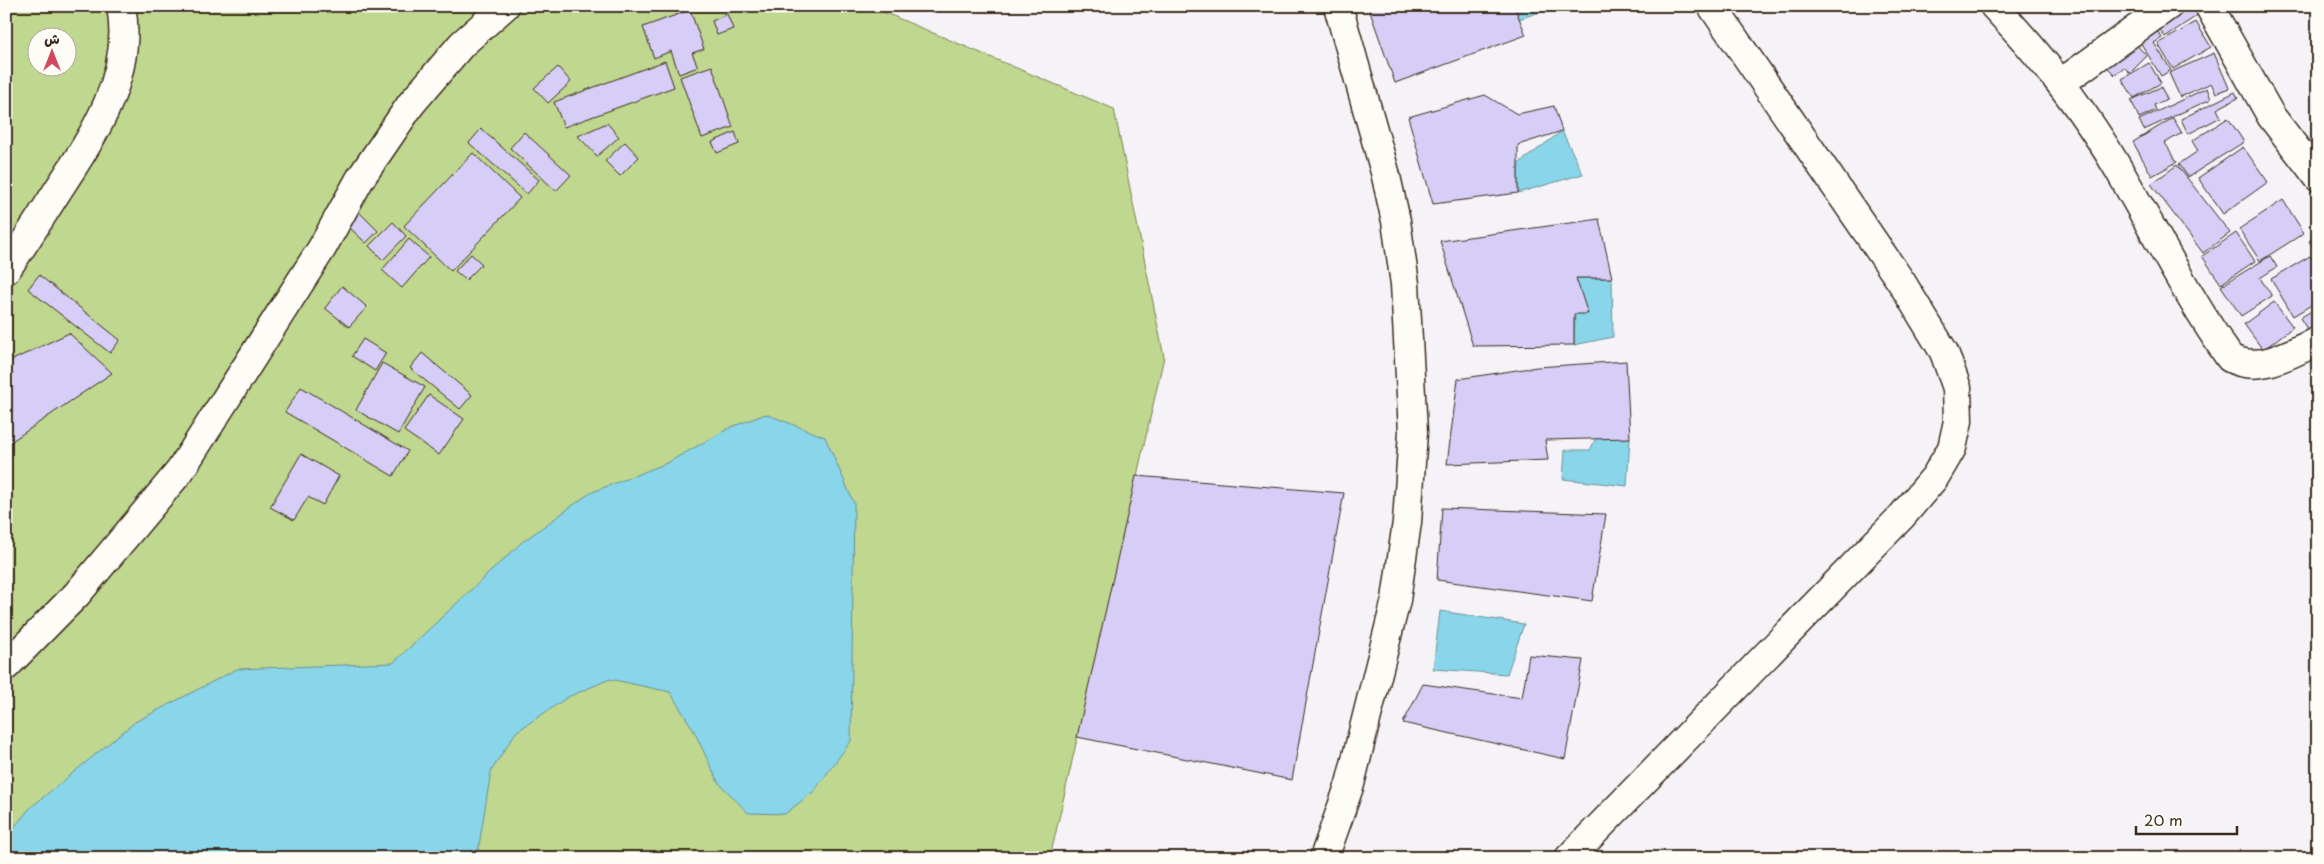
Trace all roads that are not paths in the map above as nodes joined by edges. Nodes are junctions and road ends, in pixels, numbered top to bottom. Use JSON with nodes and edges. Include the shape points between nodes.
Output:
{"nodes":[{"id":1,"x":121,"y":6,"type":"edge"},
{"id":2,"x":505,"y":6,"type":"edge"},
{"id":3,"x":1338,"y":6,"type":"edge"},
{"id":4,"x":1712,"y":6,"type":"edge"},
{"id":5,"x":1994,"y":6,"type":"edge"},
{"id":6,"x":2168,"y":6,"type":"edge"},
{"id":7,"x":2209,"y":6,"type":"edge"},
{"id":8,"x":2061,"y":83,"type":"junction"},
{"id":9,"x":2318,"y":177,"type":"edge"},
{"id":10,"x":6,"y":270,"type":"edge"},
{"id":11,"x":2318,"y":341,"type":"edge"},
{"id":12,"x":6,"y":666,"type":"edge"},
{"id":13,"x":1324,"y":858,"type":"edge"},
{"id":14,"x":1569,"y":858,"type":"edge"}],
"edges":[{"from":1,"to":10,"type":"street","via":[[122,57],[108,108],[82,155]]},
{"from":2,"to":12,"type":"street","via":[[462,44],[410,104],[360,179],[322,248],[180,471],[77,594]]},
{"from":3,"to":13,"type":"street","via":[[1396,221],[1405,284],[1414,432],[1407,522],[1396,600],[1350,784]]},
{"from":4,"to":14,"type":"street","via":[[1902,283],[1944,352],[1957,388],[1958,420],[1948,455],[1935,477],[1902,516]]},
{"from":5,"to":8,"type":"street"},
{"from":6,"to":8,"type":"street"},
{"from":7,"to":9,"type":"street","via":[[2271,116]]},
{"from":8,"to":11,"type":"street","via":[[2115,164],[2175,274],[2230,358],[2251,366],[2269,362]]}]}
